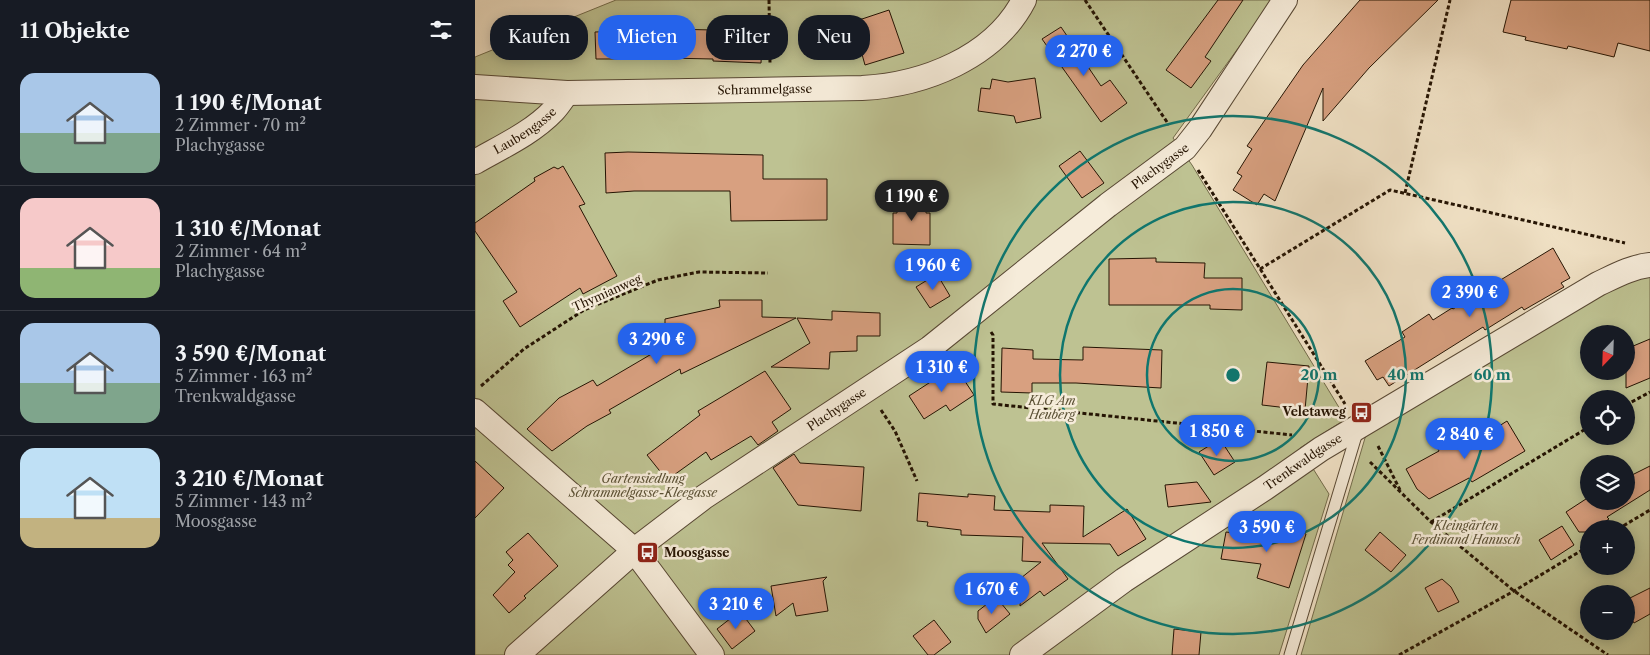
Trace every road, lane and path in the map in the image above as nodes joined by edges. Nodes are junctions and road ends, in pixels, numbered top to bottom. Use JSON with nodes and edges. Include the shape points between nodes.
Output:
{"nodes":[{"id":1,"x":769,"y":0,"type":"edge"},
{"id":2,"x":1025,"y":0,"type":"edge"},
{"id":3,"x":1085,"y":0,"type":"edge"},
{"id":4,"x":1285,"y":0,"type":"edge"},
{"id":5,"x":1450,"y":0,"type":"edge"},
{"id":6,"x":475,"y":87,"type":"edge"},
{"id":7,"x":770,"y":89,"type":"junction"},
{"id":8,"x":567,"y":93,"type":"junction"},
{"id":9,"x":1185,"y":148,"type":"junction"},
{"id":10,"x":475,"y":162,"type":"edge"},
{"id":11,"x":1405,"y":193,"type":"junction"},
{"id":12,"x":1644,"y":266,"type":"edge"},
{"id":13,"x":1260,"y":269,"type":"junction"},
{"id":14,"x":768,"y":273,"type":"dead end"},
{"id":15,"x":989,"y":328,"type":"dead end"},
{"id":16,"x":868,"y":389,"type":"junction"},
{"id":17,"x":475,"y":390,"type":"edge"},
{"id":18,"x":1650,"y":392,"type":"edge"},
{"id":19,"x":1635,"y":400,"type":"edge"},
{"id":20,"x":475,"y":412,"type":"edge"},
{"id":21,"x":1359,"y":426,"type":"junction"},
{"id":22,"x":1580,"y":432,"type":"edge"},
{"id":23,"x":1295,"y":436,"type":"dead end"},
{"id":24,"x":1377,"y":445,"type":"dead end"},
{"id":25,"x":917,"y":481,"type":"dead end"},
{"id":26,"x":1400,"y":492,"type":"junction"},
{"id":27,"x":1650,"y":510,"type":"edge"},
{"id":28,"x":1633,"y":520,"type":"edge"},
{"id":29,"x":1431,"y":522,"type":"junction"},
{"id":30,"x":634,"y":550,"type":"junction"},
{"id":31,"x":1580,"y":551,"type":"edge"},
{"id":32,"x":1514,"y":591,"type":"junction"},
{"id":33,"x":517,"y":655,"type":"edge"},
{"id":34,"x":712,"y":655,"type":"edge"},
{"id":35,"x":1022,"y":655,"type":"edge"},
{"id":36,"x":1290,"y":655,"type":"edge"},
{"id":37,"x":1399,"y":655,"type":"edge"},
{"id":38,"x":1608,"y":655,"type":"edge"}],
"edges":[{"from":1,"to":7,"type":"path"},
{"from":2,"to":7,"type":"street","name":"Schrammelgasse","via":[[1007,25],[967,58],[915,80],[880,87]]},
{"from":3,"to":9,"type":"path"},
{"from":4,"to":9,"type":"street","name":"Plachygasse"},
{"from":5,"to":11,"type":"path"},
{"from":6,"to":8,"type":"street","name":"Schrammelgasse"},
{"from":7,"to":8,"type":"street","name":"Schrammelgasse"},
{"from":8,"to":10,"type":"street","name":"Laubengasse","via":[[536,125]]},
{"from":9,"to":13,"type":"path"},
{"from":9,"to":16,"type":"street","name":"Plachygasse","via":[[1108,205],[930,348]]},
{"from":11,"to":12,"type":"path","via":[[1622,241],[1635,250]]},
{"from":11,"to":13,"type":"path","via":[[1390,190]]},
{"from":12,"to":21,"type":"street","name":"Trenkwaldgasse","via":[[1598,284]]},
{"from":13,"to":21,"type":"path"},
{"from":14,"to":17,"type":"path","name":"Thymianweg","via":[[699,272],[658,280],[584,310],[524,349]]},
{"from":15,"to":23,"type":"path","via":[[993,335],[993,404]]},
{"from":16,"to":25,"type":"path","via":[[895,431]]},
{"from":16,"to":30,"type":"street","name":"Plachygasse","via":[[704,497]]},
{"from":18,"to":19,"type":"path"},
{"from":20,"to":30,"type":"street"},
{"from":21,"to":26,"type":"path","via":[[1359,448]]},
{"from":21,"to":35,"type":"street","name":"Trenkwaldgasse","via":[[1124,580]]},
{"from":21,"to":36,"type":"lane"},
{"from":22,"to":29,"type":"path"},
{"from":24,"to":26,"type":"path"},
{"from":26,"to":29,"type":"path"},
{"from":27,"to":28,"type":"path"},
{"from":29,"to":32,"type":"path"},
{"from":30,"to":33,"type":"street","name":"Plachygasse"},
{"from":30,"to":34,"type":"street"},
{"from":31,"to":32,"type":"path"},
{"from":32,"to":37,"type":"path"},
{"from":32,"to":38,"type":"path"}]}
